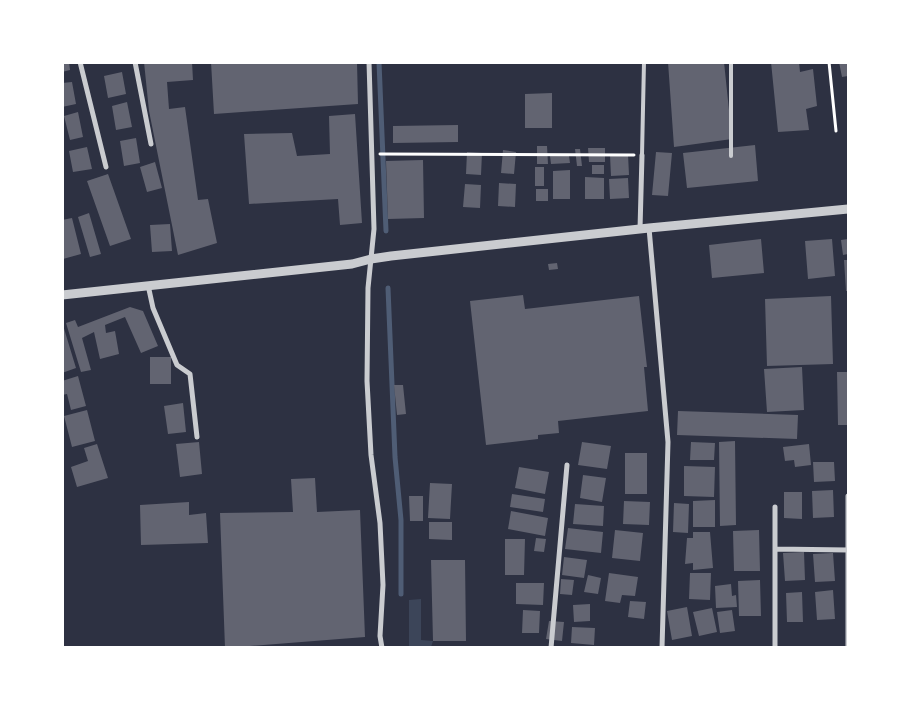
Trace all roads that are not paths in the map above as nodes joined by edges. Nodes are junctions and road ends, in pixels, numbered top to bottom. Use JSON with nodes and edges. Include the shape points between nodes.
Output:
{"nodes":[{"id":1,"x":80,"y":62,"type":"edge"},
{"id":2,"x":135,"y":62,"type":"edge"},
{"id":3,"x":369,"y":62,"type":"edge"},
{"id":4,"x":644,"y":62,"type":"edge"},
{"id":5,"x":731,"y":62,"type":"edge"},
{"id":6,"x":151,"y":144,"type":"dead end"},
{"id":7,"x":642,"y":155,"type":"joint"},
{"id":8,"x":731,"y":156,"type":"dead end"},
{"id":9,"x":106,"y":167,"type":"dead end"},
{"id":10,"x":848,"y":209,"type":"edge"},
{"id":11,"x":645,"y":229,"type":"junction"},
{"id":12,"x":371,"y":258,"type":"junction"},
{"id":13,"x":148,"y":285,"type":"junction"},
{"id":14,"x":62,"y":295,"type":"edge"},
{"id":15,"x":196,"y":437,"type":"dead end"},
{"id":16,"x":567,"y":465,"type":"dead end"},
{"id":17,"x":848,"y":496,"type":"edge"},
{"id":18,"x":775,"y":507,"type":"dead end"},
{"id":19,"x":775,"y":548,"type":"junction"},
{"id":20,"x":848,"y":550,"type":"edge"},
{"id":21,"x":382,"y":648,"type":"edge"},
{"id":22,"x":551,"y":648,"type":"edge"},
{"id":23,"x":662,"y":648,"type":"edge"},
{"id":24,"x":775,"y":648,"type":"edge"},
{"id":25,"x":848,"y":648,"type":"edge"}],
"edges":[{"from":1,"to":9,"type":"street"},
{"from":2,"to":6,"type":"street"},
{"from":3,"to":12,"type":"street","via":[[374,229]]},
{"from":4,"to":7,"type":"lane"},
{"from":5,"to":8,"type":"lane"},
{"from":7,"to":11,"type":"street"},
{"from":10,"to":11,"type":"street"},
{"from":11,"to":12,"type":"street"},
{"from":11,"to":23,"type":"street","via":[[668,442]]},
{"from":12,"to":13,"type":"street","via":[[352,264]]},
{"from":12,"to":21,"type":"street","via":[[367,381],[371,454],[380,523]]},
{"from":13,"to":14,"type":"street"},
{"from":13,"to":15,"type":"street","via":[[153,308],[177,365],[190,374]]},
{"from":16,"to":22,"type":"street"},
{"from":17,"to":20,"type":"street"},
{"from":18,"to":19,"type":"street"},
{"from":19,"to":20,"type":"street"},
{"from":19,"to":24,"type":"street"},
{"from":20,"to":25,"type":"street"}]}
